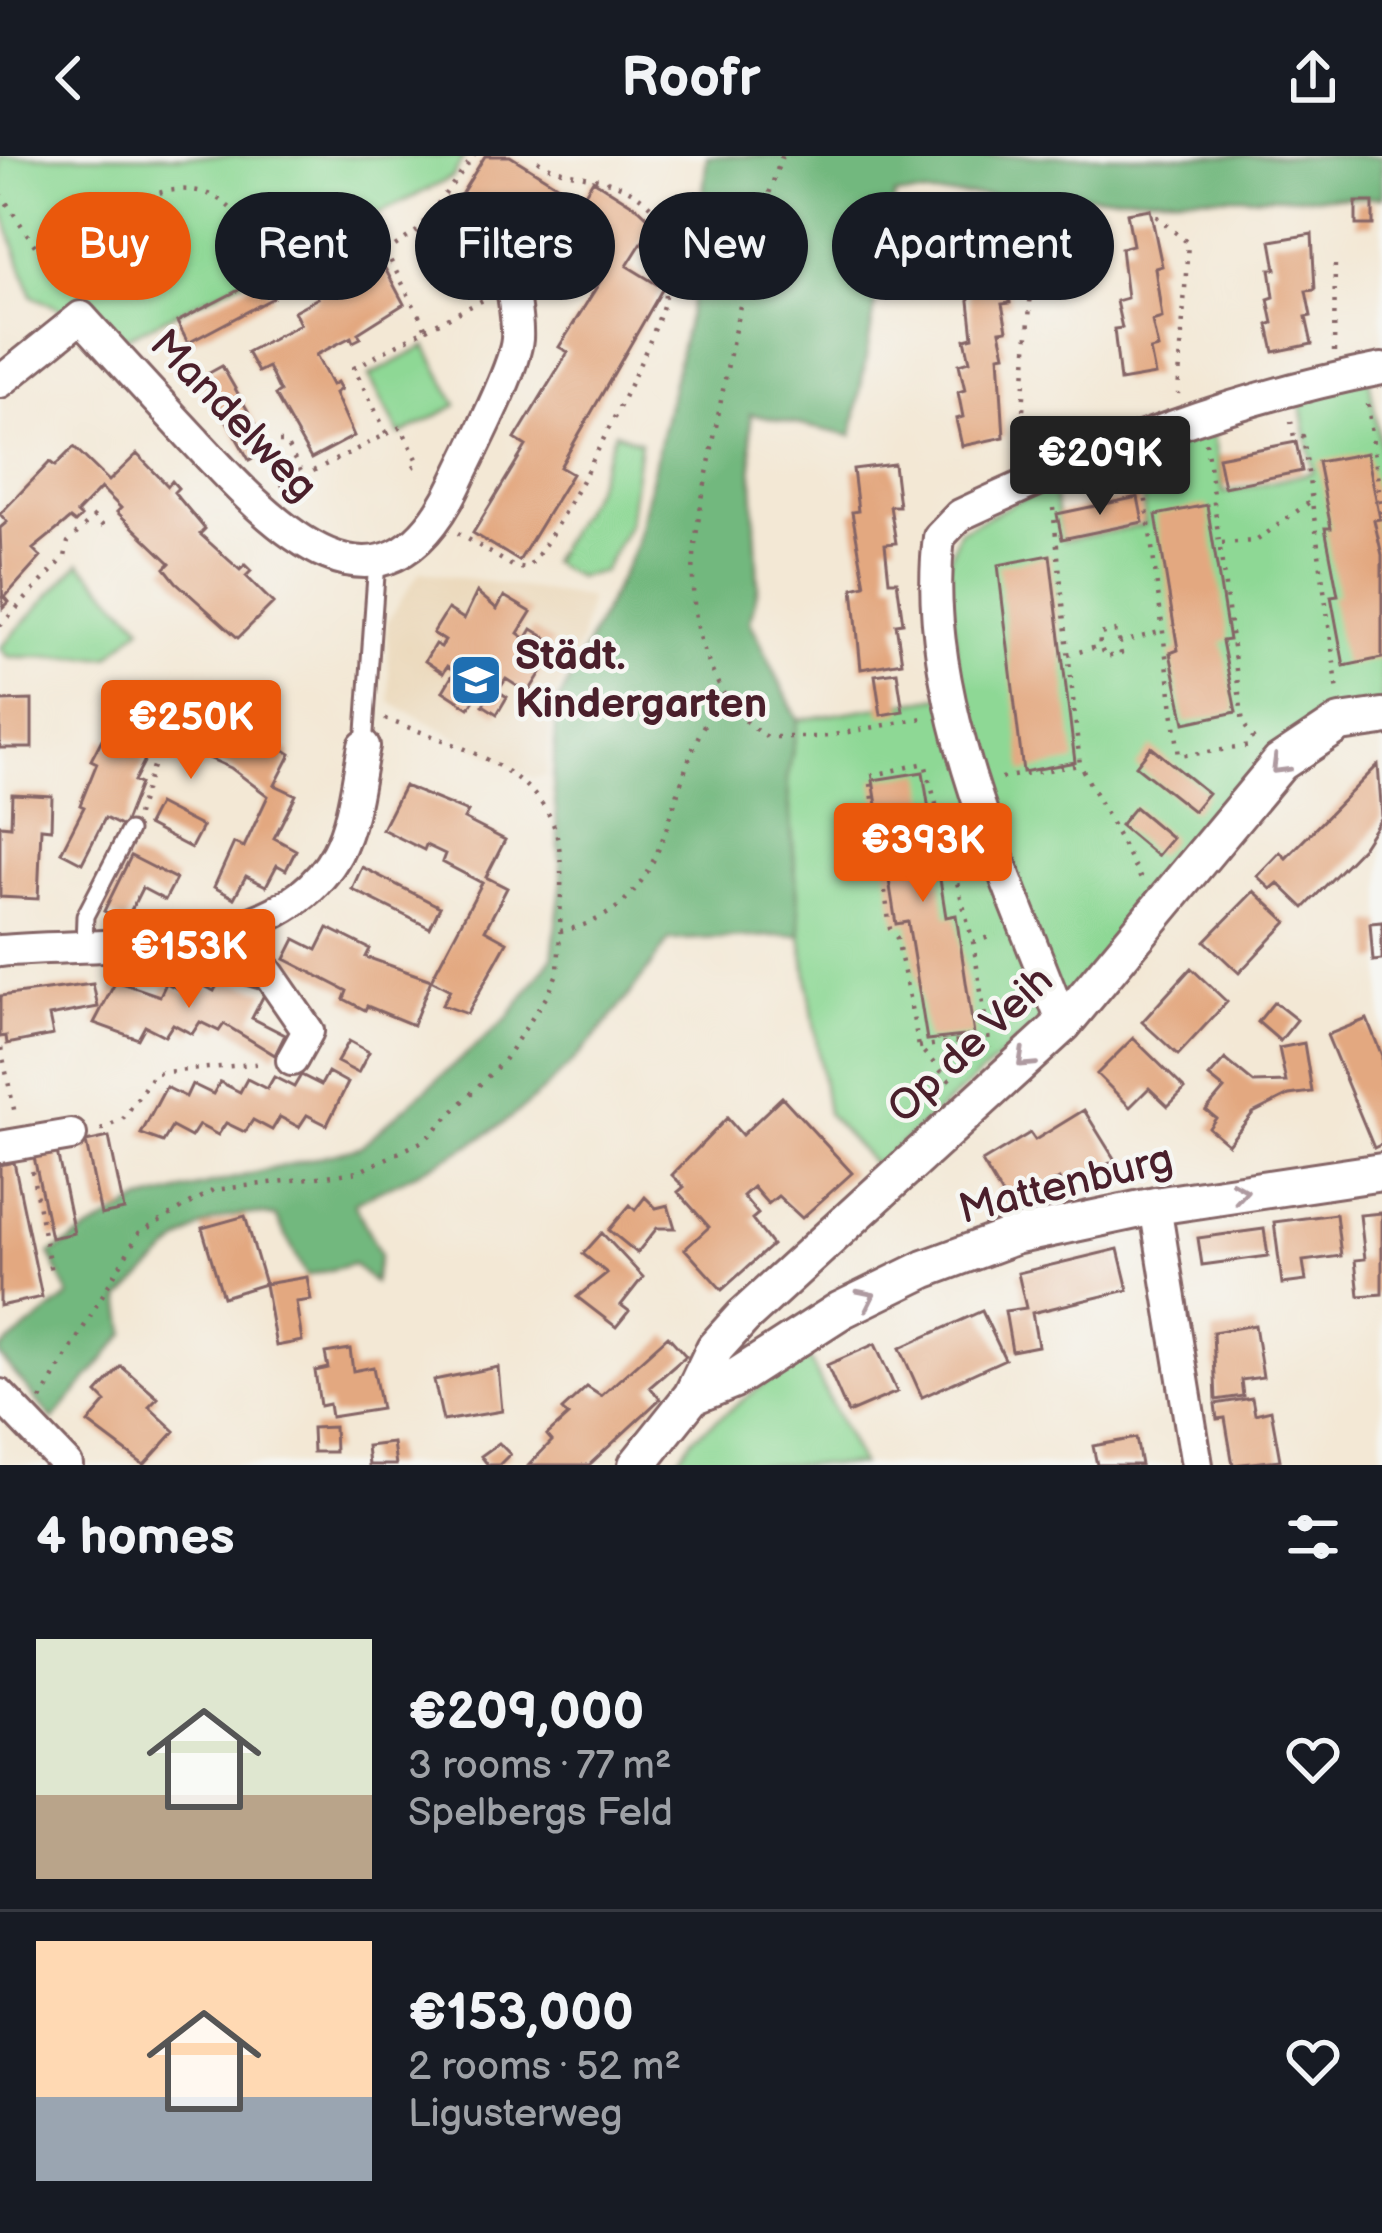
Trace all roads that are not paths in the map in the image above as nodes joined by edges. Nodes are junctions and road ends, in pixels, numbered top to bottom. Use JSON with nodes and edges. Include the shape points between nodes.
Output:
{"nodes":[{"id":1,"x":514,"y":300,"type":"edge"},
{"id":2,"x":1374,"y":378,"type":"edge"},
{"id":3,"x":0,"y":382,"type":"edge"},
{"id":4,"x":377,"y":561,"type":"junction"},
{"id":5,"x":1382,"y":717,"type":"edge"},
{"id":6,"x":364,"y":746,"type":"joint"},
{"id":7,"x":129,"y":831,"type":"road end"},
{"id":8,"x":238,"y":931,"type":"junction"},
{"id":9,"x":84,"y":944,"type":"junction"},
{"id":10,"x":0,"y":951,"type":"edge"},
{"id":11,"x":1063,"y":1024,"type":"junction"},
{"id":12,"x":292,"y":1060,"type":"road end"},
{"id":13,"x":71,"y":1135,"type":"road end"},
{"id":14,"x":16,"y":1144,"type":"edge"},
{"id":15,"x":1382,"y":1172,"type":"edge"},
{"id":16,"x":1155,"y":1206,"type":"junction"},
{"id":17,"x":766,"y":1296,"type":"junction"},
{"id":18,"x":789,"y":1340,"type":"junction"},
{"id":19,"x":0,"y":1395,"type":"edge"},
{"id":20,"x":692,"y":1396,"type":"junction"},
{"id":21,"x":27,"y":1427,"type":"junction"},
{"id":22,"x":648,"y":1459,"type":"edge"},
{"id":23,"x":29,"y":1465,"type":"edge"},
{"id":24,"x":67,"y":1465,"type":"edge"},
{"id":25,"x":1197,"y":1465,"type":"edge"}],
"edges":[{"from":1,"to":4,"type":"street","via":[[518,342],[438,520],[409,548]]},
{"from":2,"to":11,"type":"street","via":[[1334,378],[1190,425],[1018,488],[960,514],[939,537],[953,712]]},
{"from":3,"to":4,"type":"street","name":"Mandelweg","via":[[81,317],[252,503],[334,560]]},
{"from":4,"to":6,"type":"lane"},
{"from":5,"to":11,"type":"street","name":"Op de Veih","one_way":true,"via":[[1340,723],[1280,763]]},
{"from":6,"to":8,"type":"street","via":[[347,830],[314,888]]},
{"from":7,"to":9,"type":"lane","via":[[85,916]]},
{"from":8,"to":9,"type":"street"},
{"from":8,"to":12,"type":"street","via":[[308,1031]]},
{"from":9,"to":10,"type":"street"},
{"from":11,"to":17,"type":"street","name":"Op de Veih","one_way":true},
{"from":13,"to":14,"type":"street"},
{"from":16,"to":15,"type":"street","name":"Mattenburg","one_way":true},
{"from":18,"to":16,"type":"street","name":"Mattenburg","one_way":true,"via":[[925,1269],[992,1244]]},
{"from":16,"to":25,"type":"street"},
{"from":17,"to":18,"type":"street","via":[[759,1320]]},
{"from":17,"to":20,"type":"street","name":"Op de Veih","via":[[715,1348]]},
{"from":18,"to":20,"type":"street","name":"Mattenburg","via":[[732,1380]]},
{"from":19,"to":21,"type":"street"},
{"from":20,"to":22,"type":"street","name":"Op de Veih"},
{"from":21,"to":23,"type":"street"},
{"from":21,"to":24,"type":"street"}]}
